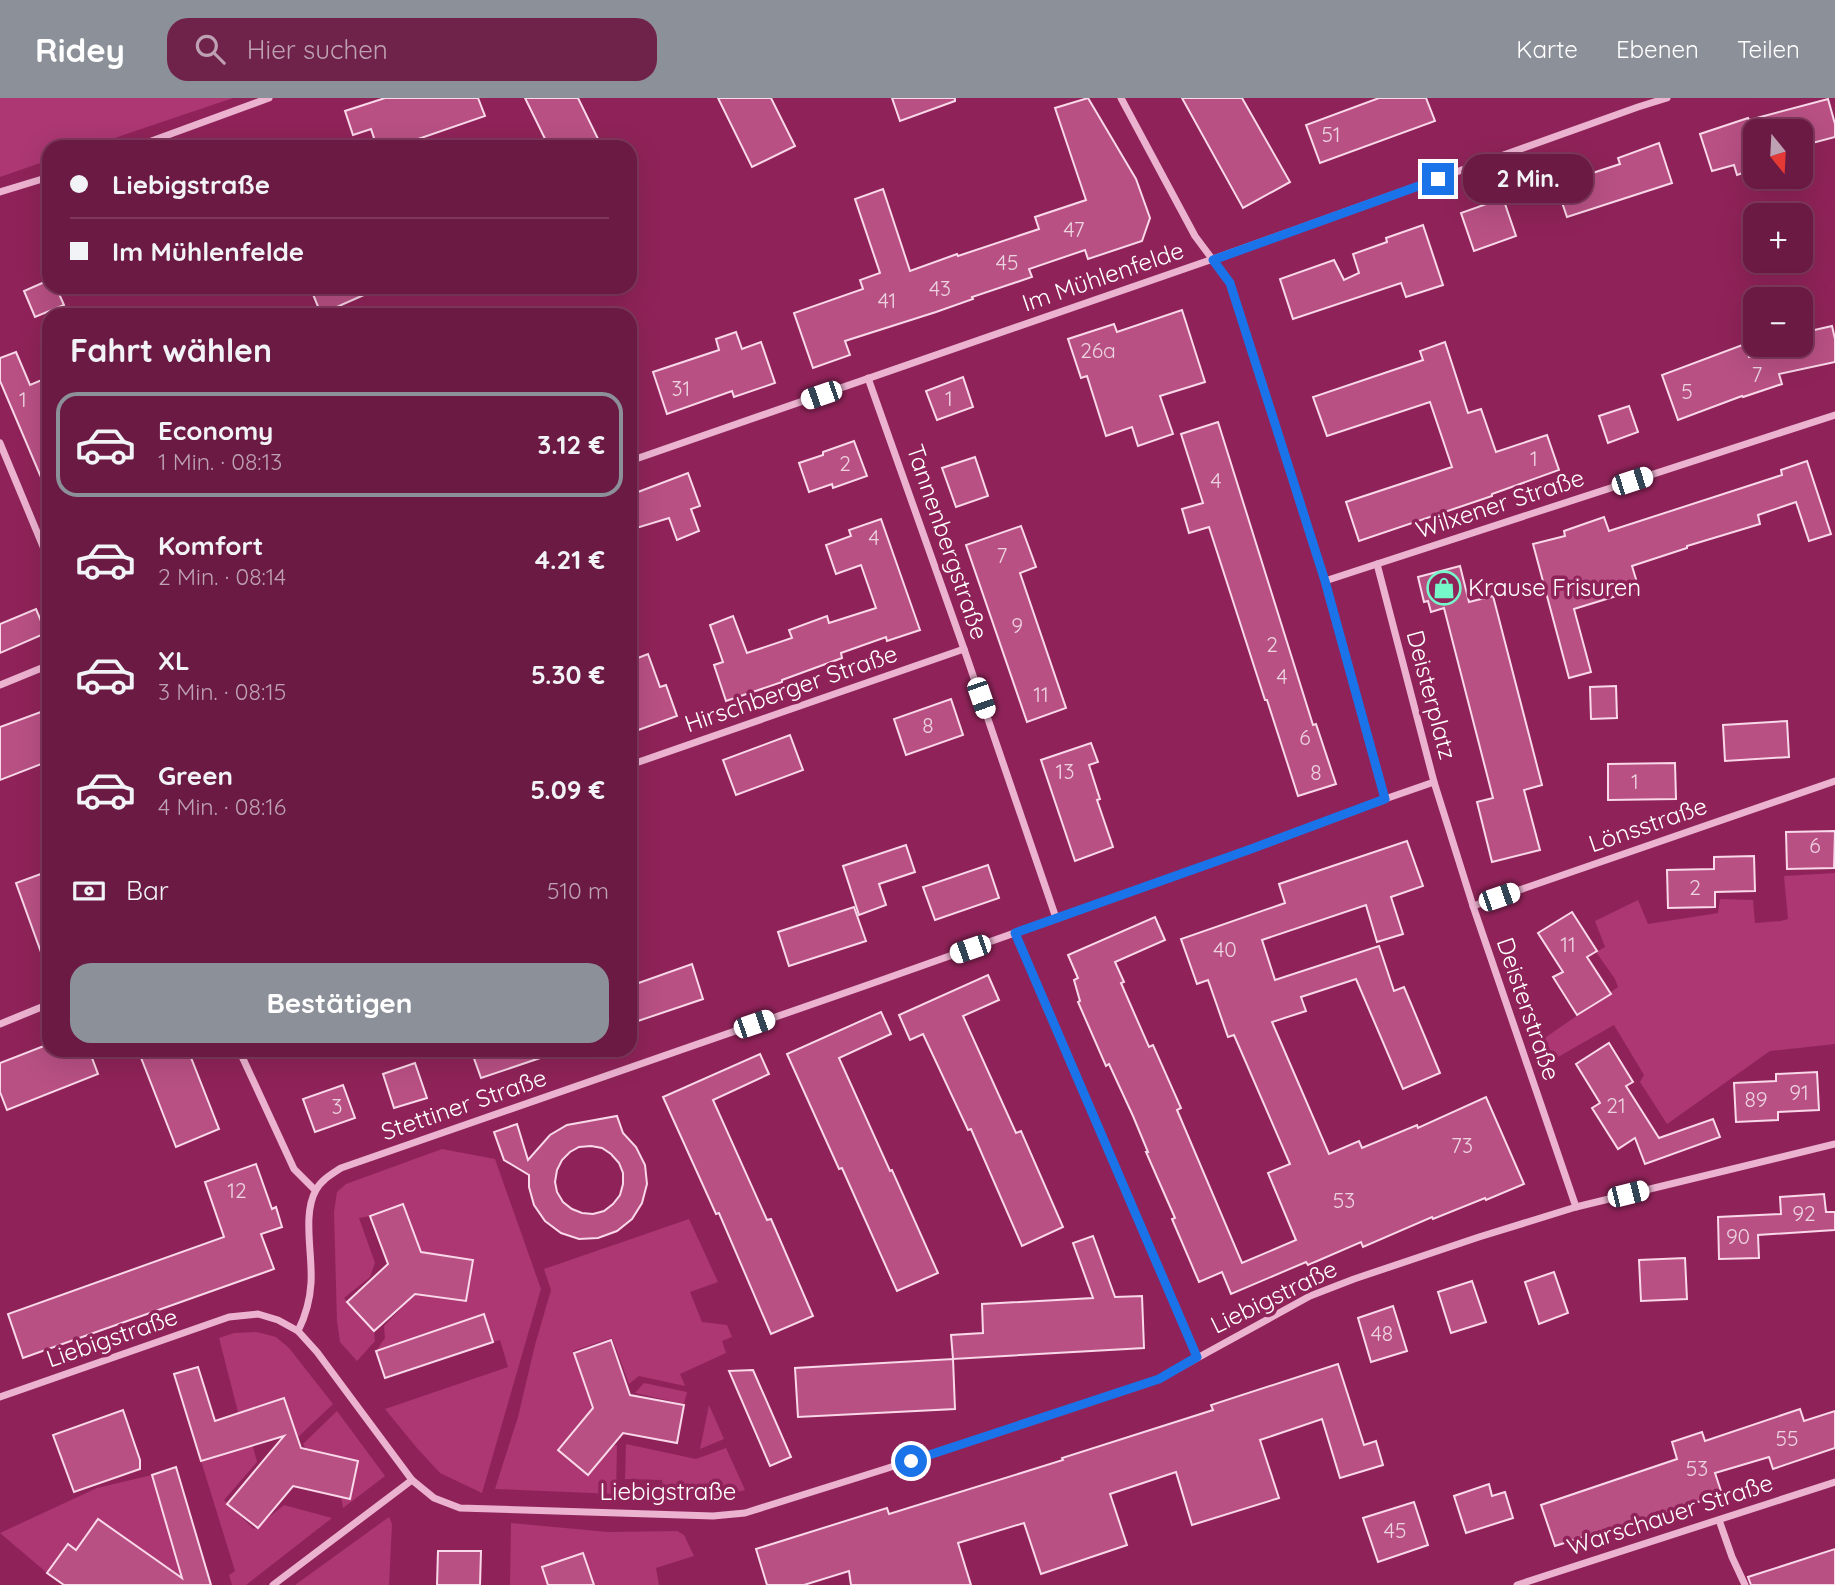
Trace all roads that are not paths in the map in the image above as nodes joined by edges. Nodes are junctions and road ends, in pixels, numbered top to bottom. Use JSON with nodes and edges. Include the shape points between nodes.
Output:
{"nodes":[{"id":1,"x":269,"y":98,"type":"edge"},
{"id":2,"x":1121,"y":98,"type":"edge"},
{"id":3,"x":1667,"y":98,"type":"edge"},
{"id":4,"x":154,"y":140,"type":"edge"},
{"id":5,"x":42,"y":179,"type":"edge"},
{"id":6,"x":0,"y":192,"type":"edge"},
{"id":7,"x":1213,"y":260,"type":"junction"},
{"id":8,"x":868,"y":378,"type":"junction"},
{"id":9,"x":1835,"y":415,"type":"edge"},
{"id":10,"x":0,"y":443,"type":"edge"},
{"id":11,"x":637,"y":459,"type":"edge"},
{"id":12,"x":42,"y":544,"type":"edge"},
{"id":13,"x":1377,"y":564,"type":"junction"},
{"id":14,"x":1325,"y":581,"type":"junction"},
{"id":15,"x":964,"y":649,"type":"junction"},
{"id":16,"x":42,"y":668,"type":"edge"},
{"id":17,"x":0,"y":685,"type":"edge"},
{"id":18,"x":637,"y":763,"type":"edge"},
{"id":19,"x":1835,"y":781,"type":"edge"},
{"id":20,"x":1434,"y":782,"type":"junction"},
{"id":21,"x":1385,"y":799,"type":"junction"},
{"id":22,"x":1473,"y":906,"type":"junction"},
{"id":23,"x":1056,"y":918,"type":"junction"},
{"id":24,"x":1015,"y":933,"type":"junction"},
{"id":25,"x":42,"y":1007,"type":"edge"},
{"id":26,"x":0,"y":1024,"type":"edge"},
{"id":27,"x":242,"y":1057,"type":"edge"},
{"id":28,"x":1835,"y":1144,"type":"edge"},
{"id":29,"x":315,"y":1190,"type":"junction"},
{"id":30,"x":1576,"y":1207,"type":"junction"},
{"id":31,"x":298,"y":1331,"type":"junction"},
{"id":32,"x":1197,"y":1357,"type":"junction"},
{"id":33,"x":0,"y":1397,"type":"edge"},
{"id":34,"x":412,"y":1480,"type":"junction"},
{"id":35,"x":1835,"y":1482,"type":"edge"},
{"id":36,"x":1719,"y":1520,"type":"junction"},
{"id":37,"x":273,"y":1585,"type":"edge"},
{"id":38,"x":1517,"y":1585,"type":"edge"},
{"id":39,"x":1745,"y":1585,"type":"edge"}],
"edges":[{"from":1,"to":4,"type":"street"},
{"from":2,"to":7,"type":"street","via":[[1195,236]]},
{"from":3,"to":7,"type":"street","name":"Im Mühlenfelde"},
{"from":5,"to":6,"type":"street"},
{"from":7,"to":8,"type":"street","name":"Im Mühlenfelde"},
{"from":7,"to":14,"type":"street","via":[[1230,283]]},
{"from":8,"to":11,"type":"street","name":"Im Mühlenfelde"},
{"from":8,"to":15,"type":"street","name":"Tannenbergstraße"},
{"from":9,"to":13,"type":"street","name":"Wilxener Straße"},
{"from":10,"to":12,"type":"street"},
{"from":13,"to":14,"type":"street"},
{"from":13,"to":20,"type":"street","name":"Deisterplatz"},
{"from":14,"to":21,"type":"street"},
{"from":15,"to":18,"type":"street","name":"Hirschberger Straße"},
{"from":15,"to":23,"type":"street","name":"Tannenbergstraße"},
{"from":16,"to":17,"type":"street"},
{"from":19,"to":22,"type":"street","name":"Lönsstraße"},
{"from":20,"to":21,"type":"street","name":"Deisterplatz"},
{"from":20,"to":22,"type":"street","name":"Deisterstraße"},
{"from":21,"to":23,"type":"street","name":"Stettiner Straße"},
{"from":22,"to":30,"type":"street","name":"Deisterstraße"},
{"from":23,"to":24,"type":"street","name":"Stettiner Straße"},
{"from":24,"to":29,"type":"street","name":"Stettiner Straße","via":[[341,1168]]},
{"from":24,"to":32,"type":"street"},
{"from":25,"to":26,"type":"street"},
{"from":27,"to":29,"type":"street","via":[[294,1169]]},
{"from":28,"to":30,"type":"street","name":"Liebigstraße"},
{"from":29,"to":31,"type":"street","via":[[309,1211],[308,1309]]},
{"from":30,"to":32,"type":"street","name":"Liebigstraße","via":[[1310,1296]]},
{"from":31,"to":33,"type":"street","name":"Liebigstraße","via":[[257,1314],[229,1317]]},
{"from":31,"to":34,"type":"street","name":"Liebigstraße"},
{"from":32,"to":34,"type":"street","name":"Liebigstraße","via":[[1159,1379],[745,1513],[713,1516],[460,1508],[434,1498]]},
{"from":34,"to":37,"type":"street"},
{"from":35,"to":36,"type":"street","name":"Warschauer Straße"},
{"from":36,"to":38,"type":"street","name":"Warschauer Straße"},
{"from":36,"to":39,"type":"street"}]}
